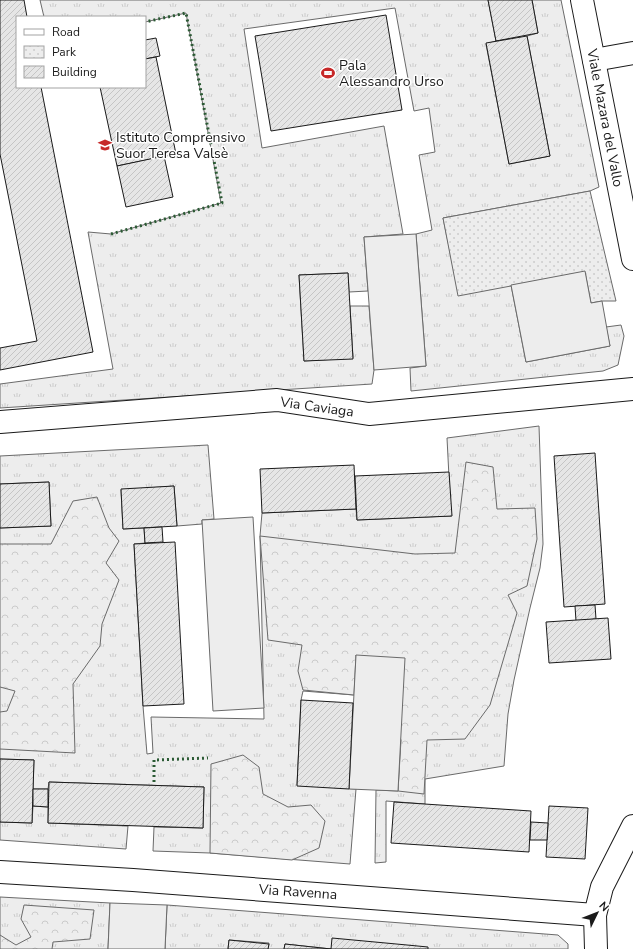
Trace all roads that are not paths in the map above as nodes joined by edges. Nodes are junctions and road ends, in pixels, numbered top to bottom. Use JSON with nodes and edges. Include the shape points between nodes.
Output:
{"nodes":[{"id":1,"x":582,"y":0,"type":"edge"},
{"id":2,"x":633,"y":52,"type":"edge"},
{"id":3,"x":594,"y":60,"type":"junction"},
{"id":4,"x":633,"y":259,"type":"edge"},
{"id":5,"x":633,"y":389,"type":"edge"},
{"id":6,"x":0,"y":422,"type":"edge"},
{"id":7,"x":633,"y":826,"type":"edge"},
{"id":8,"x":0,"y":872,"type":"edge"},
{"id":9,"x":595,"y":915,"type":"junction"},
{"id":10,"x":596,"y":949,"type":"edge"}],
"edges":[{"from":1,"to":3,"type":"street","name":"Viale Mazara del Vallo"},
{"from":2,"to":3,"type":"street"},
{"from":3,"to":4,"type":"street","name":"Viale Mazara del Vallo"},
{"from":5,"to":6,"type":"street","name":"Via Caviaga","via":[[369,414],[277,400]]},
{"from":7,"to":9,"type":"street","via":[[602,887]]},
{"from":8,"to":9,"type":"street","name":"Via Ravenna"},
{"from":9,"to":10,"type":"street"}]}
